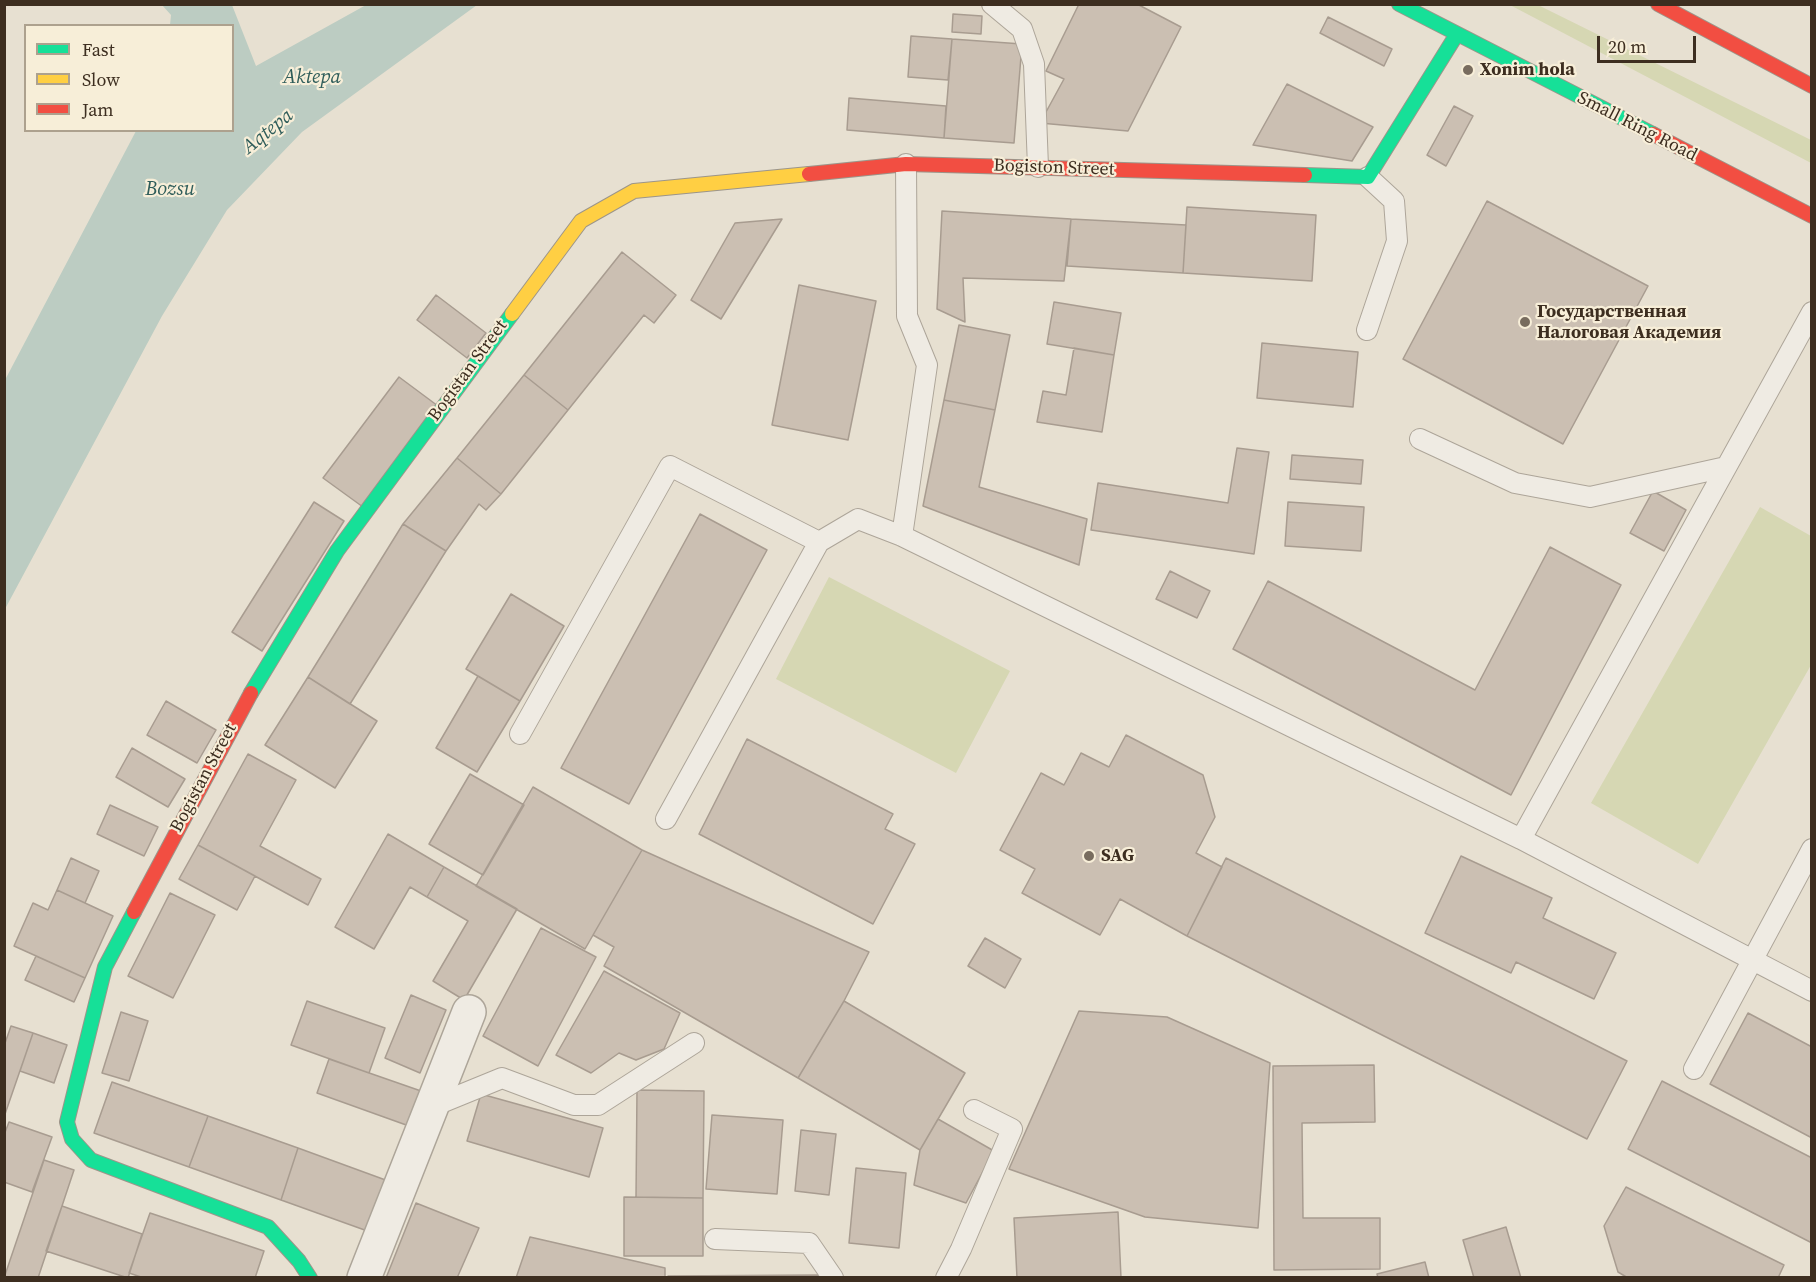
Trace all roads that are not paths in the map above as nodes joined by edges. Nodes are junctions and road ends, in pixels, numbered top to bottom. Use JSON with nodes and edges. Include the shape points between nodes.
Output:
{"nodes":[{"id":1,"x":992,"y":4,"type":"edge"},
{"id":2,"x":1399,"y":4,"type":"edge"},
{"id":3,"x":1658,"y":4,"type":"edge"},
{"id":4,"x":1457,"y":34,"type":"junction"},
{"id":5,"x":1812,"y":86,"type":"edge"},
{"id":6,"x":906,"y":164,"type":"junction"},
{"id":7,"x":1038,"y":167,"type":"junction"},
{"id":8,"x":1368,"y":177,"type":"junction"},
{"id":9,"x":1812,"y":216,"type":"edge"},
{"id":10,"x":1812,"y":312,"type":"edge"},
{"id":11,"x":1367,"y":330,"type":"dead end"},
{"id":12,"x":1420,"y":439,"type":"dead end"},
{"id":13,"x":1726,"y":467,"type":"junction"},
{"id":14,"x":902,"y":536,"type":"junction"},
{"id":15,"x":819,"y":542,"type":"junction"},
{"id":16,"x":520,"y":734,"type":"dead end"},
{"id":17,"x":666,"y":819,"type":"dead end"},
{"id":18,"x":1521,"y":839,"type":"junction"},
{"id":19,"x":1812,"y":849,"type":"edge"},
{"id":20,"x":1812,"y":991,"type":"edge"},
{"id":21,"x":469,"y":1012,"type":"dead end"},
{"id":22,"x":694,"y":1043,"type":"dead end"},
{"id":23,"x":1694,"y":1069,"type":"dead end"},
{"id":24,"x":431,"y":1107,"type":"junction"},
{"id":25,"x":974,"y":1110,"type":"dead end"},
{"id":26,"x":716,"y":1239,"type":"dead end"},
{"id":27,"x":310,"y":1278,"type":"edge"},
{"id":28,"x":364,"y":1278,"type":"edge"},
{"id":29,"x":833,"y":1278,"type":"edge"},
{"id":30,"x":946,"y":1278,"type":"edge"}],
"edges":[{"from":1,"to":7,"type":"lane","via":[[1022,29],[1034,64]]},
{"from":2,"to":4,"type":"main road","name":"Small Ring Road"},
{"from":3,"to":5,"type":"main road"},
{"from":4,"to":8,"type":"main road"},
{"from":4,"to":9,"type":"main road","name":"Small Ring Road"},
{"from":6,"to":7,"type":"main road","name":"Bogiston Street"},
{"from":6,"to":14,"type":"lane","via":[[907,316],[927,365]]},
{"from":6,"to":27,"type":"main road","name":"Bogistan Street","via":[[634,191],[581,220],[337,551],[237,715],[105,967],[67,1122],[72,1138],[91,1160],[268,1227]]},
{"from":7,"to":8,"type":"main road","name":"Bogiston Street"},
{"from":8,"to":11,"type":"lane","via":[[1394,201],[1398,241]]},
{"from":10,"to":13,"type":"lane"},
{"from":12,"to":13,"type":"lane","via":[[1515,483],[1590,497]]},
{"from":13,"to":18,"type":"lane"},
{"from":14,"to":15,"type":"lane","via":[[858,519]]},
{"from":14,"to":18,"type":"lane"},
{"from":15,"to":16,"type":"lane","via":[[670,466]]},
{"from":15,"to":17,"type":"lane"},
{"from":18,"to":20,"type":"lane"},
{"from":19,"to":23,"type":"lane"},
{"from":21,"to":24,"type":"street"},
{"from":22,"to":24,"type":"lane","via":[[598,1105],[574,1105],[502,1078]]},
{"from":24,"to":28,"type":"street"},
{"from":25,"to":30,"type":"lane","via":[[1011,1129]]},
{"from":26,"to":29,"type":"lane","via":[[808,1243]]}]}
